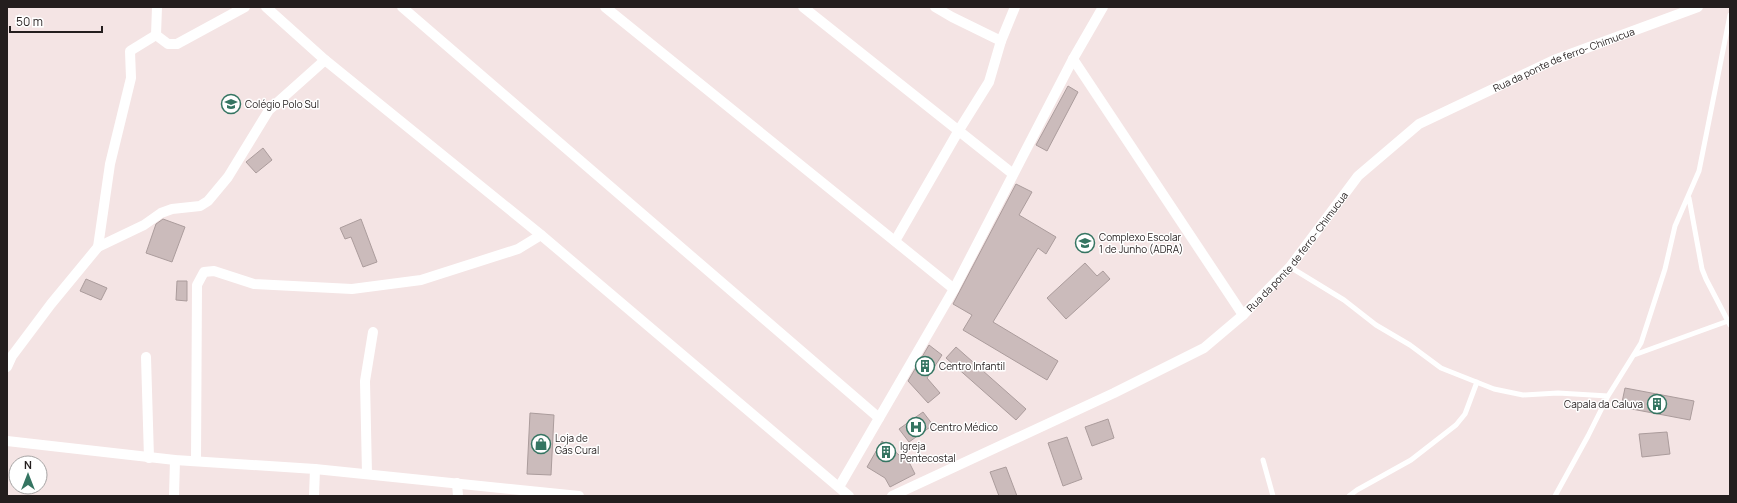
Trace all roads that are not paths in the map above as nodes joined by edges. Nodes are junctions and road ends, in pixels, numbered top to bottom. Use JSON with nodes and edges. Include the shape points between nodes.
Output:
{"nodes":[{"id":1,"x":157,"y":7,"type":"edge"},
{"id":2,"x":245,"y":7,"type":"edge"},
{"id":3,"x":266,"y":7,"type":"edge"},
{"id":4,"x":402,"y":7,"type":"edge"},
{"id":5,"x":605,"y":7,"type":"edge"},
{"id":6,"x":803,"y":7,"type":"edge"},
{"id":7,"x":935,"y":7,"type":"edge"},
{"id":8,"x":1015,"y":7,"type":"edge"},
{"id":9,"x":1698,"y":7,"type":"edge"},
{"id":10,"x":1100,"y":8,"type":"edge"},
{"id":11,"x":1678,"y":11,"type":"edge"},
{"id":12,"x":1730,"y":15,"type":"edge"},
{"id":13,"x":156,"y":34,"type":"junction"},
{"id":14,"x":1002,"y":41,"type":"junction"},
{"id":15,"x":1073,"y":59,"type":"junction"},
{"id":16,"x":325,"y":60,"type":"junction"},
{"id":17,"x":959,"y":130,"type":"junction"},
{"id":18,"x":1013,"y":174,"type":"junction"},
{"id":19,"x":1689,"y":197,"type":"junction"},
{"id":20,"x":541,"y":235,"type":"junction"},
{"id":21,"x":895,"y":241,"type":"junction"},
{"id":22,"x":98,"y":247,"type":"junction"},
{"id":23,"x":1290,"y":267,"type":"junction"},
{"id":24,"x":954,"y":289,"type":"junction"},
{"id":25,"x":1242,"y":315,"type":"junction"},
{"id":26,"x":1729,"y":323,"type":"edge"},
{"id":27,"x":373,"y":332,"type":"dead end"},
{"id":28,"x":146,"y":356,"type":"dead end"},
{"id":29,"x":1634,"y":356,"type":"junction"},
{"id":30,"x":7,"y":366,"type":"edge"},
{"id":31,"x":1477,"y":382,"type":"junction"},
{"id":32,"x":1608,"y":396,"type":"junction"},
{"id":33,"x":879,"y":418,"type":"junction"},
{"id":34,"x":7,"y":441,"type":"edge"},
{"id":35,"x":149,"y":458,"type":"junction"},
{"id":36,"x":175,"y":460,"type":"junction"},
{"id":37,"x":1263,"y":460,"type":"dead end"},
{"id":38,"x":196,"y":461,"type":"junction"},
{"id":39,"x":315,"y":469,"type":"junction"},
{"id":40,"x":367,"y":474,"type":"junction"},
{"id":41,"x":457,"y":483,"type":"junction"},
{"id":42,"x":839,"y":487,"type":"junction"},
{"id":43,"x":174,"y":496,"type":"edge"},
{"id":44,"x":314,"y":496,"type":"edge"},
{"id":45,"x":458,"y":496,"type":"edge"},
{"id":46,"x":579,"y":496,"type":"edge"},
{"id":47,"x":849,"y":496,"type":"edge"},
{"id":48,"x":892,"y":496,"type":"edge"},
{"id":49,"x":1273,"y":496,"type":"edge"},
{"id":50,"x":1349,"y":496,"type":"edge"},
{"id":51,"x":1555,"y":496,"type":"edge"}],
"edges":[{"from":1,"to":13,"type":"street"},
{"from":2,"to":13,"type":"street","via":[[178,44],[168,44]]},
{"from":3,"to":16,"type":"street"},
{"from":4,"to":33,"type":"street"},
{"from":5,"to":21,"type":"street"},
{"from":6,"to":17,"type":"street"},
{"from":7,"to":14,"type":"street"},
{"from":8,"to":14,"type":"street"},
{"from":9,"to":11,"type":"street","name":"Rua da ponte de ferro- Chimucua"},
{"from":10,"to":15,"type":"street"},
{"from":11,"to":23,"type":"street","name":"Rua da ponte de ferro- Chimucua","via":[[1554,60],[1419,124],[1358,176]]},
{"from":12,"to":19,"type":"lane","via":[[1699,171]]},
{"from":13,"to":22,"type":"street","via":[[130,51],[131,78],[110,164]]},
{"from":14,"to":17,"type":"street","via":[[989,82]]},
{"from":15,"to":18,"type":"street"},
{"from":15,"to":25,"type":"street"},
{"from":16,"to":20,"type":"street"},
{"from":16,"to":22,"type":"street","via":[[269,110],[228,177],[208,200],[200,206],[161,213],[144,225]]},
{"from":17,"to":18,"type":"street"},
{"from":17,"to":21,"type":"street"},
{"from":18,"to":24,"type":"street"},
{"from":19,"to":26,"type":"lane","via":[[1702,268]]},
{"from":19,"to":29,"type":"lane","via":[[1675,226],[1642,343]]},
{"from":20,"to":38,"type":"street","via":[[518,249],[421,280],[352,289],[254,284],[214,271],[204,272],[196,285]]},
{"from":20,"to":42,"type":"street"},
{"from":21,"to":24,"type":"street"},
{"from":22,"to":30,"type":"street","via":[[51,304]]},
{"from":23,"to":25,"type":"street","name":"Rua da ponte de ferro- Chimucua"},
{"from":23,"to":31,"type":"lane","via":[[1344,300],[1440,368]]},
{"from":24,"to":33,"type":"street"},
{"from":25,"to":48,"type":"street","name":"Rua da ponte de ferro- Chimucua","via":[[1204,348],[1114,393]]},
{"from":26,"to":29,"type":"lane"},
{"from":27,"to":40,"type":"street","via":[[365,381]]},
{"from":28,"to":35,"type":"street"},
{"from":29,"to":32,"type":"lane"},
{"from":31,"to":32,"type":"lane","via":[[1522,395],[1558,393]]},
{"from":31,"to":50,"type":"lane","via":[[1465,414],[1456,425],[1411,460]]},
{"from":32,"to":51,"type":"lane"},
{"from":33,"to":42,"type":"street"},
{"from":34,"to":35,"type":"street"},
{"from":35,"to":36,"type":"street"},
{"from":36,"to":38,"type":"street"},
{"from":36,"to":43,"type":"street"},
{"from":37,"to":49,"type":"lane"},
{"from":38,"to":39,"type":"street"},
{"from":39,"to":40,"type":"street"},
{"from":39,"to":44,"type":"street"},
{"from":40,"to":41,"type":"street"},
{"from":41,"to":45,"type":"street"},
{"from":41,"to":46,"type":"street"},
{"from":42,"to":47,"type":"street"}]}
